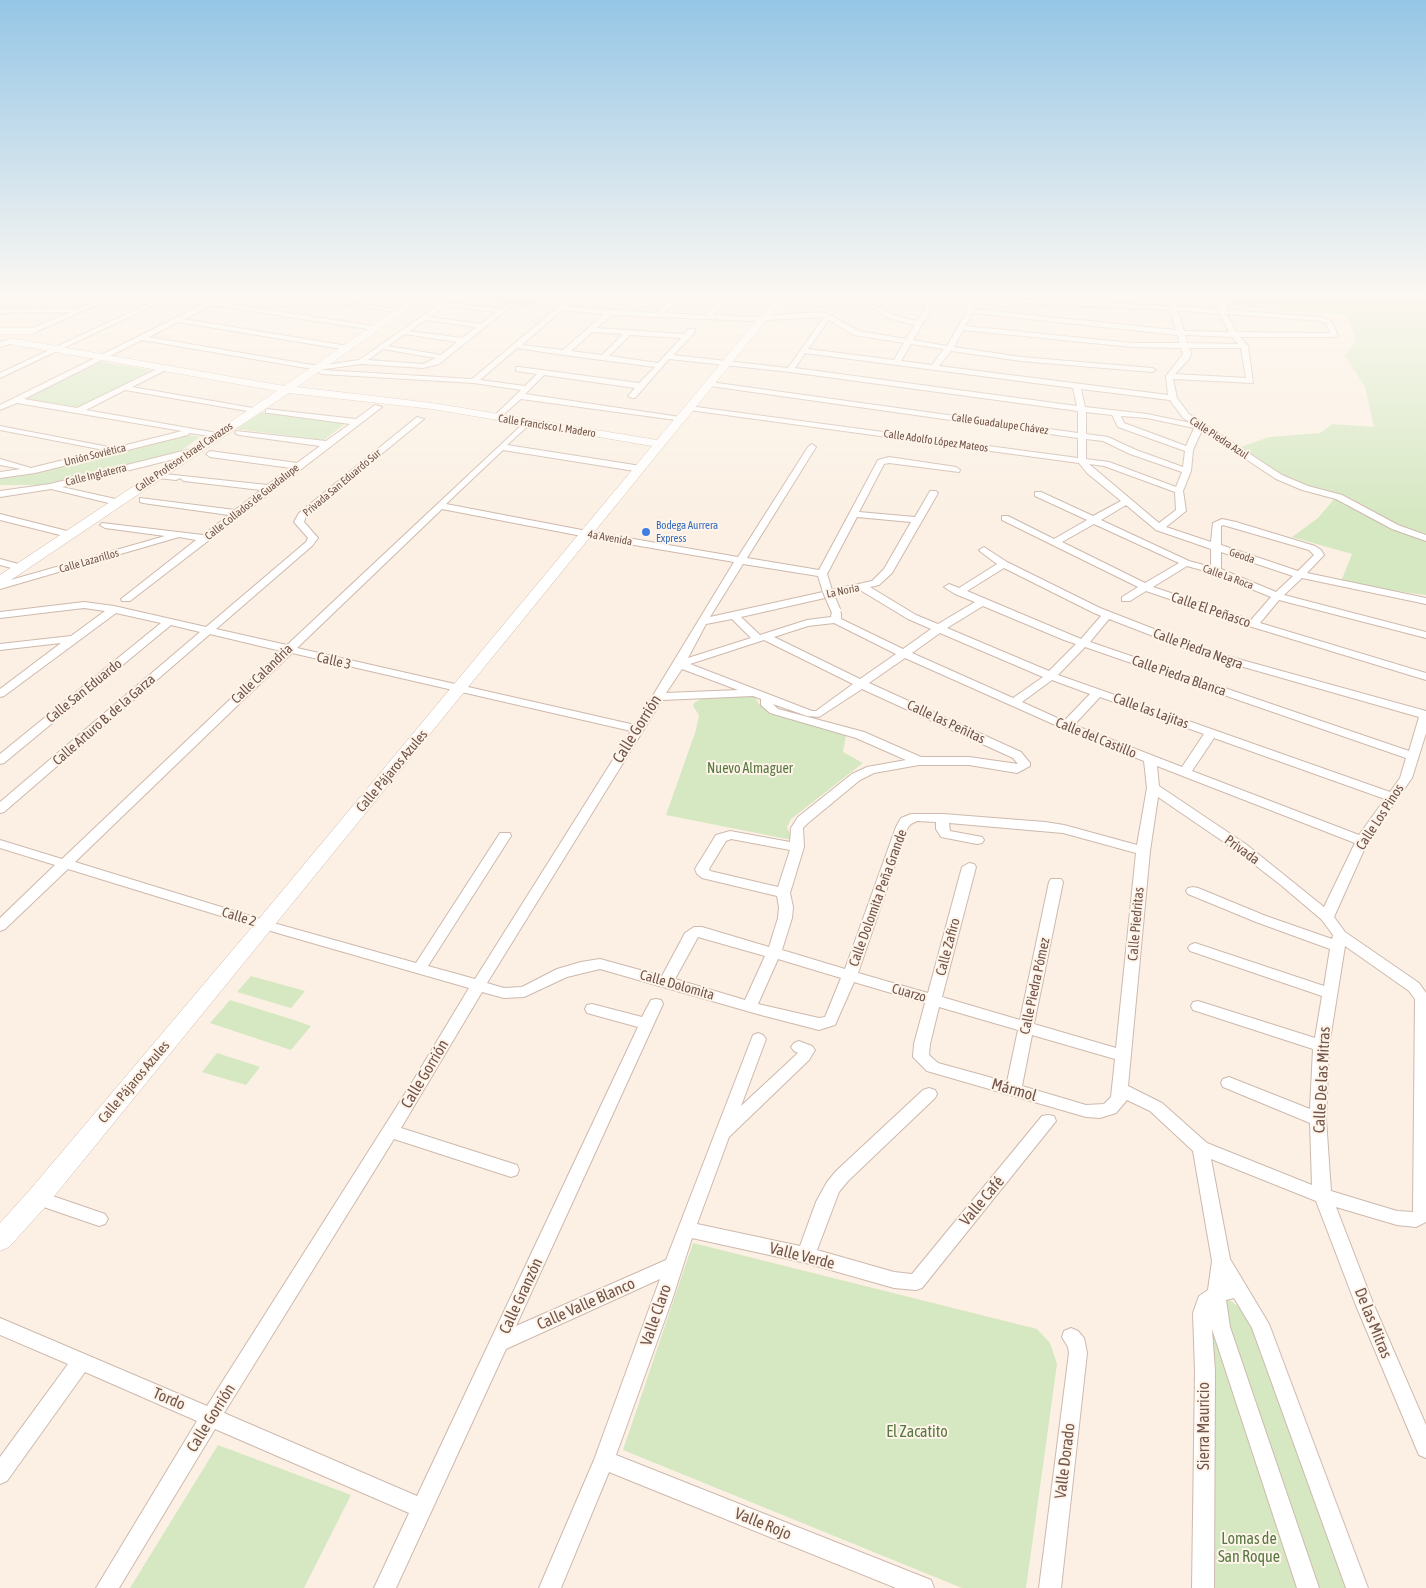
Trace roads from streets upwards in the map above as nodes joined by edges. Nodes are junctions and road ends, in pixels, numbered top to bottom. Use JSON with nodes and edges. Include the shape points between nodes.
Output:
{"nodes":[{"id":1,"x":75,"y":371,"type":"edge"},
{"id":2,"x":157,"y":371,"type":"edge"},
{"id":3,"x":181,"y":371,"type":"edge"},
{"id":4,"x":313,"y":371,"type":"edge"},
{"id":5,"x":331,"y":371,"type":"edge"},
{"id":6,"x":486,"y":371,"type":"edge"},
{"id":7,"x":531,"y":371,"type":"edge"},
{"id":8,"x":654,"y":371,"type":"edge"},
{"id":9,"x":721,"y":371,"type":"edge"},
{"id":10,"x":798,"y":371,"type":"edge"},
{"id":11,"x":965,"y":371,"type":"edge"},
{"id":12,"x":1174,"y":371,"type":"edge"},
{"id":13,"x":1248,"y":371,"type":"edge"},
{"id":14,"x":542,"y":373,"type":"junction"},
{"id":15,"x":1170,"y":376,"type":"junction"},
{"id":16,"x":474,"y":381,"type":"junction"},
{"id":17,"x":710,"y":384,"type":"junction"},
{"id":18,"x":641,"y":386,"type":"junction"},
{"id":19,"x":1076,"y":386,"type":"junction"},
{"id":20,"x":125,"y":388,"type":"junction"},
{"id":21,"x":285,"y":389,"type":"junction"},
{"id":22,"x":522,"y":392,"type":"junction"},
{"id":23,"x":632,"y":396,"type":"dead end"},
{"id":24,"x":1173,"y":398,"type":"junction"},
{"id":25,"x":16,"y":400,"type":"junction"},
{"id":26,"x":0,"y":408,"type":"edge"},
{"id":27,"x":378,"y":408,"type":"dead end"},
{"id":28,"x":80,"y":410,"type":"junction"},
{"id":29,"x":253,"y":410,"type":"junction"},
{"id":30,"x":1082,"y":410,"type":"junction"},
{"id":31,"x":269,"y":411,"type":"dead end"},
{"id":32,"x":685,"y":414,"type":"junction"},
{"id":33,"x":1116,"y":414,"type":"junction"},
{"id":34,"x":497,"y":418,"type":"junction"},
{"id":35,"x":420,"y":419,"type":"dead end"},
{"id":36,"x":357,"y":422,"type":"junction"},
{"id":37,"x":526,"y":423,"type":"junction"},
{"id":38,"x":1200,"y":426,"type":"junction"},
{"id":39,"x":0,"y":428,"type":"edge"},
{"id":40,"x":190,"y":432,"type":"junction"},
{"id":41,"x":239,"y":433,"type":"dead end"},
{"id":42,"x":216,"y":435,"type":"junction"},
{"id":43,"x":1082,"y":435,"type":"junction"},
{"id":44,"x":327,"y":444,"type":"junction"},
{"id":45,"x":661,"y":444,"type":"junction"},
{"id":46,"x":501,"y":447,"type":"junction"},
{"id":47,"x":812,"y":447,"type":"dead end"},
{"id":48,"x":115,"y":450,"type":"junction"},
{"id":49,"x":1189,"y":450,"type":"junction"},
{"id":50,"x":191,"y":452,"type":"junction"},
{"id":51,"x":210,"y":454,"type":"dead end"},
{"id":52,"x":1082,"y":461,"type":"junction"},
{"id":53,"x":0,"y":462,"type":"edge"},
{"id":54,"x":298,"y":466,"type":"junction"},
{"id":55,"x":641,"y":469,"type":"junction"},
{"id":56,"x":35,"y":470,"type":"junction"},
{"id":57,"x":956,"y":470,"type":"dead end"},
{"id":58,"x":1187,"y":471,"type":"junction"},
{"id":59,"x":0,"y":475,"type":"edge"},
{"id":60,"x":158,"y":475,"type":"junction"},
{"id":61,"x":0,"y":487,"type":"edge"},
{"id":62,"x":50,"y":487,"type":"junction"},
{"id":63,"x":269,"y":488,"type":"junction"},
{"id":64,"x":1179,"y":491,"type":"junction"},
{"id":65,"x":933,"y":493,"type":"dead end"},
{"id":66,"x":0,"y":494,"type":"edge"},
{"id":67,"x":1038,"y":494,"type":"dead end"},
{"id":68,"x":143,"y":500,"type":"dead end"},
{"id":69,"x":1127,"y":501,"type":"junction"},
{"id":70,"x":117,"y":502,"type":"junction"},
{"id":71,"x":441,"y":506,"type":"junction"},
{"id":72,"x":237,"y":513,"type":"junction"},
{"id":73,"x":853,"y":514,"type":"junction"},
{"id":74,"x":0,"y":517,"type":"edge"},
{"id":75,"x":1005,"y":518,"type":"dead end"},
{"id":76,"x":918,"y":520,"type":"junction"},
{"id":77,"x":1096,"y":520,"type":"junction"},
{"id":78,"x":105,"y":525,"type":"dead end"},
{"id":79,"x":1159,"y":528,"type":"junction"},
{"id":80,"x":68,"y":534,"type":"junction"},
{"id":81,"x":587,"y":534,"type":"junction"},
{"id":82,"x":177,"y":535,"type":"junction"},
{"id":83,"x":205,"y":538,"type":"junction"},
{"id":84,"x":1426,"y":538,"type":"edge"},
{"id":85,"x":1055,"y":542,"type":"junction"},
{"id":86,"x":1217,"y":548,"type":"junction"},
{"id":87,"x":984,"y":550,"type":"dead end"},
{"id":88,"x":741,"y":560,"type":"junction"},
{"id":89,"x":0,"y":562,"type":"edge"},
{"id":90,"x":1186,"y":563,"type":"junction"},
{"id":91,"x":1004,"y":564,"type":"junction"},
{"id":92,"x":19,"y":567,"type":"junction"},
{"id":93,"x":1216,"y":571,"type":"junction"},
{"id":94,"x":822,"y":574,"type":"junction"},
{"id":95,"x":1300,"y":575,"type":"junction"},
{"id":96,"x":0,"y":581,"type":"edge"},
{"id":97,"x":0,"y":586,"type":"edge"},
{"id":98,"x":863,"y":587,"type":"junction"},
{"id":99,"x":1147,"y":588,"type":"junction"},
{"id":100,"x":1276,"y":596,"type":"junction"},
{"id":101,"x":126,"y":599,"type":"dead end"},
{"id":102,"x":1126,"y":599,"type":"dead end"},
{"id":103,"x":1422,"y":600,"type":"edge"},
{"id":104,"x":982,"y":602,"type":"junction"},
{"id":105,"x":114,"y":609,"type":"junction"},
{"id":106,"x":0,"y":615,"type":"edge"},
{"id":107,"x":836,"y":615,"type":"junction"},
{"id":108,"x":1107,"y":615,"type":"junction"},
{"id":109,"x":734,"y":616,"type":"junction"},
{"id":110,"x":702,"y":621,"type":"junction"},
{"id":111,"x":168,"y":622,"type":"junction"},
{"id":112,"x":1254,"y":624,"type":"junction"},
{"id":113,"x":938,"y":629,"type":"junction"},
{"id":114,"x":207,"y":631,"type":"junction"},
{"id":115,"x":1426,"y":635,"type":"edge"},
{"id":116,"x":762,"y":638,"type":"junction"},
{"id":117,"x":72,"y":639,"type":"junction"},
{"id":118,"x":1083,"y":644,"type":"junction"},
{"id":119,"x":0,"y":647,"type":"edge"},
{"id":120,"x":287,"y":650,"type":"junction"},
{"id":121,"x":906,"y":654,"type":"junction"},
{"id":122,"x":679,"y":664,"type":"junction"},
{"id":123,"x":1051,"y":676,"type":"junction"},
{"id":124,"x":1426,"y":677,"type":"edge"},
{"id":125,"x":17,"y":682,"type":"junction"},
{"id":126,"x":0,"y":684,"type":"edge"},
{"id":127,"x":861,"y":684,"type":"junction"},
{"id":128,"x":459,"y":689,"type":"junction"},
{"id":129,"x":1098,"y":692,"type":"junction"},
{"id":130,"x":0,"y":694,"type":"edge"},
{"id":131,"x":761,"y":694,"type":"junction"},
{"id":132,"x":657,"y":697,"type":"junction"},
{"id":133,"x":1014,"y":703,"type":"junction"},
{"id":134,"x":1426,"y":715,"type":"edge"},
{"id":135,"x":1066,"y":726,"type":"junction"},
{"id":136,"x":637,"y":729,"type":"junction"},
{"id":137,"x":1211,"y":733,"type":"junction"},
{"id":138,"x":1412,"y":756,"type":"junction"},
{"id":139,"x":1150,"y":759,"type":"junction"},
{"id":140,"x":0,"y":760,"type":"edge"},
{"id":141,"x":919,"y":761,"type":"junction"},
{"id":142,"x":1184,"y":773,"type":"junction"},
{"id":143,"x":1152,"y":795,"type":"junction"},
{"id":144,"x":1393,"y":797,"type":"junction"},
{"id":145,"x":0,"y":809,"type":"edge"},
{"id":146,"x":943,"y":818,"type":"junction"},
{"id":147,"x":505,"y":836,"type":"dead end"},
{"id":148,"x":977,"y":840,"type":"dead end"},
{"id":149,"x":1362,"y":841,"type":"junction"},
{"id":150,"x":0,"y":844,"type":"edge"},
{"id":151,"x":797,"y":848,"type":"junction"},
{"id":152,"x":1143,"y":852,"type":"junction"},
{"id":153,"x":65,"y":864,"type":"junction"},
{"id":154,"x":969,"y":867,"type":"dead end"},
{"id":155,"x":1056,"y":882,"type":"dead end"},
{"id":156,"x":1194,"y":891,"type":"dead end"},
{"id":157,"x":783,"y":893,"type":"junction"},
{"id":158,"x":1327,"y":917,"type":"junction"},
{"id":159,"x":265,"y":925,"type":"junction"},
{"id":160,"x":0,"y":926,"type":"edge"},
{"id":161,"x":1340,"y":941,"type":"junction"},
{"id":162,"x":1194,"y":948,"type":"dead end"},
{"id":163,"x":774,"y":952,"type":"junction"},
{"id":164,"x":419,"y":970,"type":"junction"},
{"id":165,"x":850,"y":976,"type":"junction"},
{"id":166,"x":666,"y":983,"type":"junction"},
{"id":167,"x":478,"y":986,"type":"junction"},
{"id":168,"x":1330,"y":993,"type":"junction"},
{"id":169,"x":934,"y":1000,"type":"junction"},
{"id":170,"x":656,"y":1004,"type":"dead end"},
{"id":171,"x":750,"y":1006,"type":"junction"},
{"id":172,"x":1198,"y":1006,"type":"dead end"},
{"id":173,"x":592,"y":1009,"type":"dead end"},
{"id":174,"x":646,"y":1024,"type":"junction"},
{"id":175,"x":1026,"y":1027,"type":"junction"},
{"id":176,"x":758,"y":1039,"type":"dead end"},
{"id":177,"x":1321,"y":1046,"type":"junction"},
{"id":178,"x":803,"y":1048,"type":"dead end"},
{"id":179,"x":1124,"y":1056,"type":"junction"},
{"id":180,"x":921,"y":1057,"type":"joint"},
{"id":181,"x":1229,"y":1083,"type":"dead end"},
{"id":182,"x":1013,"y":1089,"type":"junction"},
{"id":183,"x":1120,"y":1089,"type":"junction"},
{"id":184,"x":929,"y":1094,"type":"dead end"},
{"id":185,"x":1110,"y":1109,"type":"joint"},
{"id":186,"x":1318,"y":1119,"type":"junction"},
{"id":187,"x":1048,"y":1121,"type":"dead end"},
{"id":188,"x":390,"y":1131,"type":"junction"},
{"id":189,"x":722,"y":1133,"type":"junction"},
{"id":190,"x":1201,"y":1148,"type":"junction"},
{"id":191,"x":511,"y":1170,"type":"dead end"},
{"id":192,"x":1323,"y":1196,"type":"junction"},
{"id":193,"x":38,"y":1198,"type":"junction"},
{"id":194,"x":99,"y":1219,"type":"dead end"},
{"id":195,"x":687,"y":1229,"type":"junction"},
{"id":196,"x":0,"y":1240,"type":"edge"},
{"id":197,"x":806,"y":1255,"type":"junction"},
{"id":198,"x":1222,"y":1260,"type":"junction"},
{"id":199,"x":673,"y":1265,"type":"junction"},
{"id":200,"x":916,"y":1282,"type":"joint"},
{"id":201,"x":1239,"y":1288,"type":"junction"},
{"id":202,"x":1216,"y":1294,"type":"junction"},
{"id":203,"x":0,"y":1326,"type":"edge"},
{"id":204,"x":1072,"y":1337,"type":"dead end"},
{"id":205,"x":499,"y":1343,"type":"junction"},
{"id":206,"x":81,"y":1362,"type":"junction"},
{"id":207,"x":211,"y":1417,"type":"junction"},
{"id":208,"x":1426,"y":1448,"type":"edge"},
{"id":209,"x":604,"y":1460,"type":"junction"},
{"id":210,"x":0,"y":1474,"type":"edge"},
{"id":211,"x":421,"y":1508,"type":"junction"},
{"id":212,"x":107,"y":1588,"type":"edge"},
{"id":213,"x":385,"y":1588,"type":"edge"},
{"id":214,"x":550,"y":1588,"type":"edge"},
{"id":215,"x":923,"y":1588,"type":"edge"},
{"id":216,"x":1050,"y":1588,"type":"edge"},
{"id":217,"x":1203,"y":1588,"type":"edge"},
{"id":218,"x":1308,"y":1588,"type":"edge"},
{"id":219,"x":1357,"y":1588,"type":"edge"}],
"edges":[{"from":1,"to":25,"type":"street"},
{"from":2,"to":20,"type":"street"},
{"from":3,"to":21,"type":"street","name":"Calle Francisco I. Madero"},
{"from":4,"to":21,"type":"street","name":"Calle Profesor Israel Cavazos"},
{"from":5,"to":16,"type":"street","name":"Calle Adolfo López Mateos"},
{"from":6,"to":16,"type":"street"},
{"from":7,"to":14,"type":"street"},
{"from":8,"to":18,"type":"street"},
{"from":9,"to":17,"type":"street","name":"Calle Pájaros Azules"},
{"from":10,"to":30,"type":"street"},
{"from":11,"to":19,"type":"street"},
{"from":12,"to":15,"type":"street"},
{"from":13,"to":15,"type":"street","via":[[1250,382]]},
{"from":14,"to":18,"type":"street"},
{"from":14,"to":22,"type":"street"},
{"from":15,"to":24,"type":"street"},
{"from":16,"to":22,"type":"street","name":"Calle Adolfo López Mateos"},
{"from":17,"to":32,"type":"street","name":"Calle Pájaros Azules"},
{"from":17,"to":43,"type":"street","name":"Calle Guadalupe Chávez"},
{"from":18,"to":23,"type":"street"},
{"from":19,"to":24,"type":"street"},
{"from":19,"to":30,"type":"street"},
{"from":20,"to":28,"type":"street"},
{"from":20,"to":29,"type":"street"},
{"from":21,"to":29,"type":"street","name":"Calle Profesor Israel Cavazos"},
{"from":21,"to":34,"type":"street","name":"Calle Francisco I. Madero","via":[[432,406]]},
{"from":22,"to":32,"type":"street","name":"Calle Adolfo López Mateos"},
{"from":22,"to":34,"type":"street"},
{"from":24,"to":38,"type":"street","name":"Calle Piedra Azul","via":[[1186,416]]},
{"from":25,"to":26,"type":"street"},
{"from":25,"to":28,"type":"street"},
{"from":27,"to":36,"type":"street","name":"Calle Collados de Guadalupe"},
{"from":28,"to":40,"type":"street"},
{"from":29,"to":42,"type":"street","name":"Calle Profesor Israel Cavazos"},
{"from":30,"to":33,"type":"street"},
{"from":30,"to":43,"type":"street"},
{"from":31,"to":36,"type":"street"},
{"from":32,"to":45,"type":"street","name":"Calle Pájaros Azules"},
{"from":32,"to":52,"type":"street","name":"Calle Adolfo López Mateos"},
{"from":33,"to":38,"type":"street","via":[[1162,418]]},
{"from":33,"to":49,"type":"street","via":[[1121,425]]},
{"from":34,"to":37,"type":"street","name":"Calle Francisco I. Madero"},
{"from":35,"to":114,"type":"street","name":"Privada San Eduardo Sur","via":[[302,515],[299,522],[313,538],[310,544]]},
{"from":36,"to":44,"type":"street","name":"Calle Collados de Guadalupe"},
{"from":37,"to":45,"type":"street","name":"Calle Francisco I. Madero"},
{"from":37,"to":46,"type":"street","name":"Calle Calandria"},
{"from":38,"to":49,"type":"street"},
{"from":38,"to":84,"type":"street","name":"Calle Piedra Azul","via":[[1279,477],[1338,497],[1395,527]]},
{"from":39,"to":48,"type":"street"},
{"from":40,"to":42,"type":"street"},
{"from":40,"to":48,"type":"street","name":"Unión Soviética"},
{"from":41,"to":44,"type":"street"},
{"from":42,"to":50,"type":"street","name":"Calle Profesor Israel Cavazos"},
{"from":43,"to":52,"type":"street"},
{"from":43,"to":58,"type":"street","name":"Calle Guadalupe Chávez","via":[[1107,440]]},
{"from":44,"to":54,"type":"street","name":"Calle Collados de Guadalupe"},
{"from":45,"to":55,"type":"street","name":"Calle Pájaros Azules"},
{"from":46,"to":55,"type":"street"},
{"from":46,"to":71,"type":"street","name":"Calle Calandria"},
{"from":47,"to":88,"type":"street","name":"Calle Gorrión"},
{"from":48,"to":56,"type":"street","name":"Unión Soviética"},
{"from":49,"to":58,"type":"street"},
{"from":50,"to":60,"type":"street","name":"Calle Profesor Israel Cavazos"},
{"from":50,"to":62,"type":"street","name":"Calle Inglaterra"},
{"from":51,"to":54,"type":"street"},
{"from":52,"to":64,"type":"street","name":"Calle Adolfo López Mateos","via":[[1115,467]]},
{"from":52,"to":69,"type":"street","name":"Geoda"},
{"from":53,"to":56,"type":"street"},
{"from":54,"to":63,"type":"street","name":"Calle Collados de Guadalupe"},
{"from":55,"to":81,"type":"street","name":"Calle Pájaros Azules"},
{"from":56,"to":59,"type":"street","name":"Unión Soviética"},
{"from":57,"to":73,"type":"street","via":[[883,461]]},
{"from":58,"to":64,"type":"street"},
{"from":60,"to":63,"type":"street"},
{"from":60,"to":70,"type":"street","name":"Calle Profesor Israel Cavazos"},
{"from":61,"to":62,"type":"street"},
{"from":62,"to":66,"type":"street","name":"Calle Inglaterra"},
{"from":62,"to":70,"type":"street"},
{"from":63,"to":72,"type":"street","name":"Calle Collados de Guadalupe"},
{"from":64,"to":79,"type":"street","via":[[1181,511]]},
{"from":65,"to":76,"type":"street","name":"La Noria"},
{"from":67,"to":77,"type":"street","name":"Calle La Roca"},
{"from":68,"to":72,"type":"street"},
{"from":69,"to":77,"type":"street"},
{"from":69,"to":79,"type":"street","name":"Geoda"},
{"from":70,"to":80,"type":"street","name":"Calle Profesor Israel Cavazos"},
{"from":71,"to":81,"type":"street","name":"4a Avenida"},
{"from":71,"to":120,"type":"street","name":"Calle Calandria"},
{"from":72,"to":83,"type":"street","name":"Calle Collados de Guadalupe"},
{"from":73,"to":76,"type":"street"},
{"from":73,"to":94,"type":"street"},
{"from":74,"to":80,"type":"street"},
{"from":75,"to":85,"type":"street","name":"Calle El Peñasco"},
{"from":76,"to":98,"type":"street","name":"La Noria","via":[[888,572]]},
{"from":77,"to":85,"type":"street"},
{"from":77,"to":90,"type":"street","name":"Calle La Roca"},
{"from":78,"to":82,"type":"street"},
{"from":79,"to":86,"type":"street","name":"Geoda"},
{"from":80,"to":92,"type":"street","name":"Calle Profesor Israel Cavazos"},
{"from":81,"to":88,"type":"street","name":"4a Avenida"},
{"from":81,"to":128,"type":"street","name":"Calle Pájaros Azules"},
{"from":82,"to":83,"type":"street"},
{"from":82,"to":97,"type":"street","name":"Calle Lazarillos"},
{"from":83,"to":101,"type":"street","name":"Calle Collados de Guadalupe"},
{"from":85,"to":99,"type":"street","name":"Calle El Peñasco"},
{"from":86,"to":93,"type":"street"},
{"from":86,"to":95,"type":"street","name":"Geoda"},
{"from":86,"to":95,"type":"street","via":[[1216,525],[1222,522],[1316,550],[1319,555]]},
{"from":87,"to":91,"type":"street","name":"Calle Piedra Negra"},
{"from":88,"to":94,"type":"street","name":"4a Avenida"},
{"from":88,"to":110,"type":"street","name":"Calle Gorrión"},
{"from":89,"to":92,"type":"street"},
{"from":90,"to":93,"type":"street","name":"Calle La Roca"},
{"from":90,"to":99,"type":"street"},
{"from":91,"to":104,"type":"street","name":"Calle Piedra Blanca","via":[[954,590]]},
{"from":91,"to":108,"type":"street","name":"Calle Piedra Negra"},
{"from":92,"to":96,"type":"street","name":"Calle Profesor Israel Cavazos"},
{"from":93,"to":100,"type":"street","name":"Calle La Roca"},
{"from":94,"to":107,"type":"street","bridge":true},
{"from":95,"to":100,"type":"street"},
{"from":95,"to":103,"type":"street","name":"Geoda"},
{"from":98,"to":109,"type":"street","name":"La Noria"},
{"from":98,"to":113,"type":"street","name":"Calle las Lajitas"},
{"from":99,"to":102,"type":"street"},
{"from":99,"to":112,"type":"street","name":"Calle El Peñasco"},
{"from":100,"to":112,"type":"street"},
{"from":100,"to":115,"type":"street","name":"Calle La Roca"},
{"from":104,"to":113,"type":"street"},
{"from":104,"to":118,"type":"street","name":"Calle Piedra Blanca"},
{"from":105,"to":106,"type":"street","name":"Calle 3","via":[[84,606]]},
{"from":105,"to":111,"type":"street","name":"Calle 3"},
{"from":105,"to":117,"type":"street"},
{"from":107,"to":116,"type":"street"},
{"from":107,"to":121,"type":"street","name":"Calle del Castillo"},
{"from":108,"to":118,"type":"street"},
{"from":108,"to":134,"type":"street","name":"Calle Piedra Negra","via":[[1238,664]]},
{"from":109,"to":110,"type":"street"},
{"from":109,"to":116,"type":"street","name":"Calle las Peñitas"},
{"from":110,"to":122,"type":"street","name":"Calle Gorrión"},
{"from":111,"to":114,"type":"street","name":"Calle 3"},
{"from":111,"to":140,"type":"street","name":"Calle San Eduardo"},
{"from":112,"to":124,"type":"street","name":"Calle El Peñasco"},
{"from":113,"to":121,"type":"street"},
{"from":113,"to":123,"type":"street","name":"Calle las Lajitas"},
{"from":114,"to":120,"type":"street","name":"Calle 3"},
{"from":114,"to":145,"type":"street","name":"Calle Arturo B. de la Garza"},
{"from":116,"to":122,"type":"street"},
{"from":116,"to":127,"type":"street","name":"Calle las Peñitas"},
{"from":117,"to":119,"type":"street"},
{"from":117,"to":125,"type":"street"},
{"from":118,"to":123,"type":"street"},
{"from":118,"to":138,"type":"street","name":"Calle Piedra Blanca"},
{"from":120,"to":128,"type":"street","name":"Calle 3"},
{"from":120,"to":153,"type":"street","name":"Calle Calandria"},
{"from":121,"to":127,"type":"street"},
{"from":121,"to":133,"type":"street","name":"Calle del Castillo"},
{"from":122,"to":131,"type":"street"},
{"from":122,"to":132,"type":"street","name":"Calle Gorrión"},
{"from":123,"to":129,"type":"street","name":"Calle las Lajitas"},
{"from":123,"to":133,"type":"street"},
{"from":125,"to":126,"type":"street"},
{"from":125,"to":130,"type":"street"},
{"from":127,"to":131,"type":"street","via":[[824,712],[811,714]]},
{"from":127,"to":141,"type":"street","name":"Calle las Peñitas","via":[[1017,755],[1024,766],[1017,769],[969,761]]},
{"from":128,"to":136,"type":"street","name":"Calle 3"},
{"from":128,"to":159,"type":"street","name":"Calle Pájaros Azules"},
{"from":129,"to":135,"type":"street"},
{"from":129,"to":137,"type":"street","name":"Calle las Lajitas"},
{"from":131,"to":132,"type":"street"},
{"from":131,"to":141,"type":"street","via":[[774,711],[860,735]]},
{"from":132,"to":136,"type":"street","name":"Calle Gorrión"},
{"from":133,"to":135,"type":"street","name":"Calle del Castillo"},
{"from":134,"to":138,"type":"street","name":"Calle Los Pinos"},
{"from":135,"to":139,"type":"street","name":"Calle del Castillo"},
{"from":136,"to":167,"type":"street","name":"Calle Gorrión"},
{"from":137,"to":142,"type":"street"},
{"from":137,"to":144,"type":"street","name":"Calle las Lajitas"},
{"from":138,"to":144,"type":"street","name":"Calle Los Pinos","via":[[1406,778]]},
{"from":139,"to":142,"type":"street","name":"Calle del Castillo"},
{"from":139,"to":143,"type":"street","name":"Calle Piedritas"},
{"from":141,"to":151,"type":"street","via":[[871,770],[856,777],[802,820],[797,828]]},
{"from":142,"to":149,"type":"street","name":"Calle del Castillo"},
{"from":143,"to":152,"type":"street","name":"Calle Piedritas"},
{"from":143,"to":158,"type":"street","name":"Privada","via":[[1174,802],[1253,856]]},
{"from":144,"to":149,"type":"street","name":"Calle Los Pinos"},
{"from":146,"to":148,"type":"street","via":[[942,829],[946,834]]},
{"from":146,"to":152,"type":"street","name":"Calle Dolomita Peña Grande","via":[[1064,829]]},
{"from":146,"to":165,"type":"street","name":"Calle Dolomita Peña Grande","via":[[916,817],[902,826]]},
{"from":147,"to":164,"type":"street"},
{"from":149,"to":158,"type":"street","name":"Calle Los Pinos"},
{"from":150,"to":153,"type":"street","name":"Calle 2"},
{"from":151,"to":157,"type":"street"},
{"from":151,"to":157,"type":"street","via":[[730,835],[721,838],[702,872]]},
{"from":152,"to":179,"type":"street","name":"Calle Piedritas"},
{"from":153,"to":159,"type":"street","name":"Calle 2"},
{"from":153,"to":160,"type":"street","name":"Calle Calandria"},
{"from":154,"to":169,"type":"street","name":"Calle Zafiro"},
{"from":155,"to":175,"type":"street","name":"Calle Piedra Pómez"},
{"from":156,"to":161,"type":"street","via":[[1261,919]]},
{"from":157,"to":163,"type":"street","via":[[786,918]]},
{"from":158,"to":161,"type":"street","name":"Privada"},
{"from":159,"to":164,"type":"street","name":"Calle 2"},
{"from":159,"to":193,"type":"street","name":"Calle Pájaros Azules"},
{"from":161,"to":168,"type":"street","name":"Calle De las Mitras"},
{"from":161,"to":192,"type":"street","via":[[1414,987],[1422,998],[1423,1214],[1416,1220],[1402,1219]]},
{"from":162,"to":168,"type":"street"},
{"from":163,"to":165,"type":"street","name":"Cuarzo"},
{"from":163,"to":166,"type":"street","name":"Cuarzo","via":[[694,932]]},
{"from":163,"to":171,"type":"street"},
{"from":164,"to":167,"type":"street","name":"Calle 2"},
{"from":165,"to":169,"type":"street","name":"Cuarzo"},
{"from":165,"to":171,"type":"street","name":"Calle Dolomita","via":[[832,1018],[825,1024]]},
{"from":166,"to":167,"type":"street","name":"Calle Dolomita","via":[[600,964],[562,973],[514,994]]},
{"from":166,"to":171,"type":"street","name":"Calle Dolomita"},
{"from":167,"to":188,"type":"street","name":"Calle Gorrión"},
{"from":168,"to":177,"type":"street","name":"Calle De las Mitras"},
{"from":169,"to":175,"type":"street","name":"Cuarzo"},
{"from":169,"to":180,"type":"street","name":"Calle Zafiro"},
{"from":170,"to":174,"type":"street","name":"Calle Granzón"},
{"from":172,"to":177,"type":"street"},
{"from":173,"to":174,"type":"street"},
{"from":174,"to":205,"type":"street","name":"Calle Granzón"},
{"from":175,"to":179,"type":"street","name":"Cuarzo"},
{"from":175,"to":182,"type":"street","name":"Calle Piedra Pómez"},
{"from":176,"to":189,"type":"street","name":"Valle Claro"},
{"from":177,"to":186,"type":"street","name":"Calle De las Mitras"},
{"from":178,"to":189,"type":"street","via":[[804,1056]]},
{"from":179,"to":183,"type":"street","name":"Calle Piedritas"},
{"from":180,"to":182,"type":"street","name":"Mármol","via":[[933,1067]]},
{"from":181,"to":186,"type":"street"},
{"from":182,"to":185,"type":"street","name":"Mármol","via":[[1086,1111]]},
{"from":183,"to":185,"type":"street","name":"Calle Piedritas","via":[[1118,1099]]},
{"from":183,"to":190,"type":"street","via":[[1156,1107]]},
{"from":184,"to":197,"type":"street","via":[[842,1176],[825,1202]]},
{"from":186,"to":192,"type":"street","name":"Calle De las Mitras"},
{"from":187,"to":200,"type":"street","name":"Valle Café"},
{"from":188,"to":191,"type":"street"},
{"from":188,"to":207,"type":"street","name":"Calle Gorrión"},
{"from":189,"to":195,"type":"street","name":"Valle Claro"},
{"from":190,"to":192,"type":"street"},
{"from":190,"to":198,"type":"street"},
{"from":192,"to":208,"type":"street","name":"De las Mitras"},
{"from":193,"to":194,"type":"street"},
{"from":193,"to":196,"type":"street","name":"Calle Pájaros Azules"},
{"from":195,"to":197,"type":"street","name":"Valle Verde"},
{"from":195,"to":199,"type":"street","name":"Valle Claro"},
{"from":197,"to":200,"type":"street","name":"Valle Verde","via":[[894,1280]]},
{"from":198,"to":201,"type":"street"},
{"from":198,"to":202,"type":"street"},
{"from":199,"to":205,"type":"street","name":"Calle Valle Blanco"},
{"from":199,"to":209,"type":"street","name":"Valle Claro"},
{"from":201,"to":202,"type":"street"},
{"from":201,"to":219,"type":"street","via":[[1260,1324]]},
{"from":202,"to":217,"type":"street","name":"Sierra Mauricio","via":[[1206,1302],[1202,1321]]},
{"from":202,"to":218,"type":"street","via":[[1221,1327]]},
{"from":203,"to":206,"type":"street","name":"Tordo"},
{"from":204,"to":216,"type":"street","name":"Valle Dorado","via":[[1078,1354]]},
{"from":205,"to":211,"type":"street","name":"Calle Granzón"},
{"from":206,"to":207,"type":"street","name":"Tordo"},
{"from":206,"to":210,"type":"street"},
{"from":207,"to":211,"type":"street","name":"Tordo"},
{"from":207,"to":212,"type":"street","name":"Calle Gorrión"},
{"from":209,"to":214,"type":"street","name":"Valle Claro"},
{"from":209,"to":215,"type":"street","name":"Valle Rojo"},
{"from":211,"to":213,"type":"street","name":"Calle Granzón"}]}
